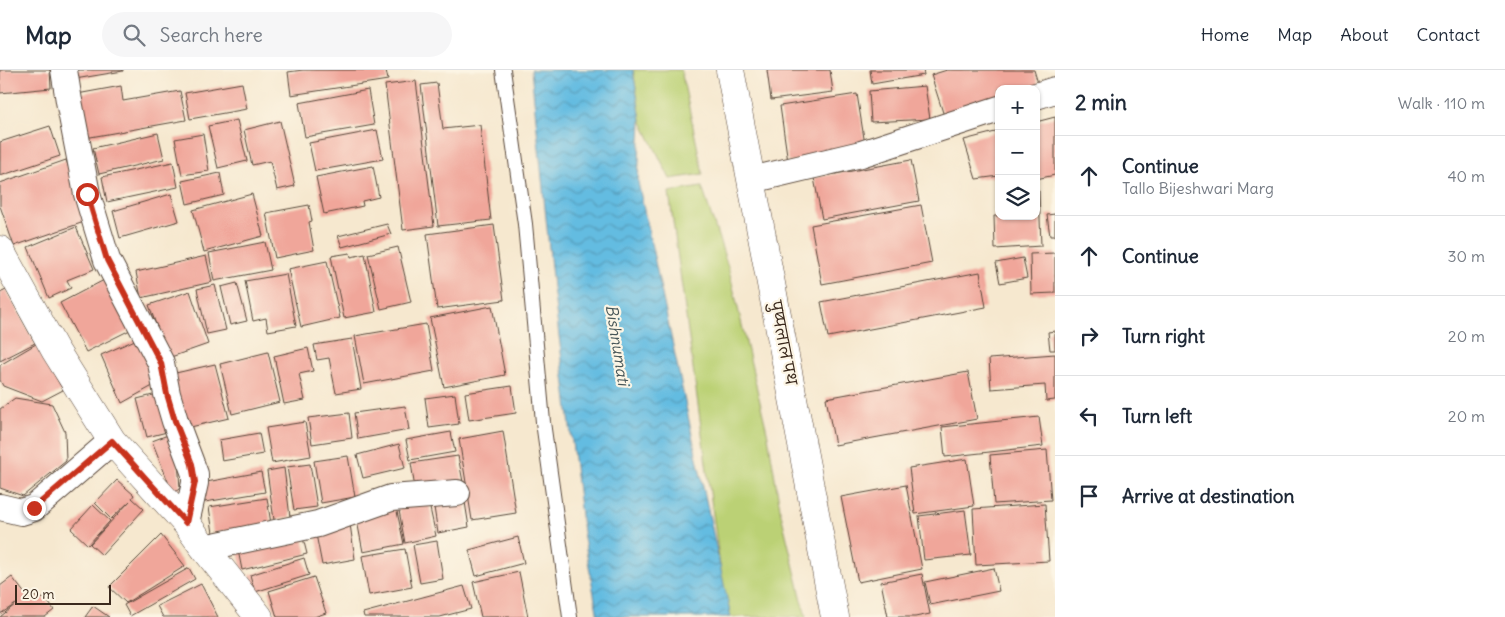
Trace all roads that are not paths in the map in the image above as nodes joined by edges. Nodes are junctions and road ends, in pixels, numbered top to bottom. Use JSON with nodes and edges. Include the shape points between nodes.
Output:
{"nodes":[{"id":1,"x":64,"y":70,"type":"edge"},
{"id":2,"x":503,"y":70,"type":"edge"},
{"id":3,"x":730,"y":70,"type":"edge"},
{"id":4,"x":995,"y":110,"type":"edge"},
{"id":5,"x":751,"y":180,"type":"junction"},
{"id":6,"x":0,"y":250,"type":"edge"},
{"id":7,"x":112,"y":441,"type":"junction"},
{"id":8,"x":457,"y":494,"type":"dead end"},
{"id":9,"x":0,"y":507,"type":"edge"},
{"id":10,"x":186,"y":523,"type":"junction"},
{"id":11,"x":204,"y":548,"type":"junction"},
{"id":12,"x":259,"y":617,"type":"edge"},
{"id":13,"x":570,"y":617,"type":"edge"},
{"id":14,"x":835,"y":617,"type":"edge"}],
"edges":[{"from":1,"to":10,"type":"street","via":[[87,194],[107,260],[161,363],[175,421],[195,474]]},
{"from":2,"to":13,"type":"lane","via":[[526,224],[543,422]]},
{"from":3,"to":5,"type":"main road","name":"पुष्पलाल पथ"},
{"from":4,"to":5,"type":"street","via":[[861,154]]},
{"from":5,"to":14,"type":"main road","name":"पुष्पलाल पथ"},
{"from":6,"to":7,"type":"main road","via":[[55,350]]},
{"from":7,"to":9,"type":"street","via":[[34,508],[21,512]]},
{"from":7,"to":10,"type":"main road"},
{"from":8,"to":11,"type":"street","via":[[391,498],[318,524]]},
{"from":10,"to":11,"type":"main road"},
{"from":11,"to":12,"type":"main road"}]}
